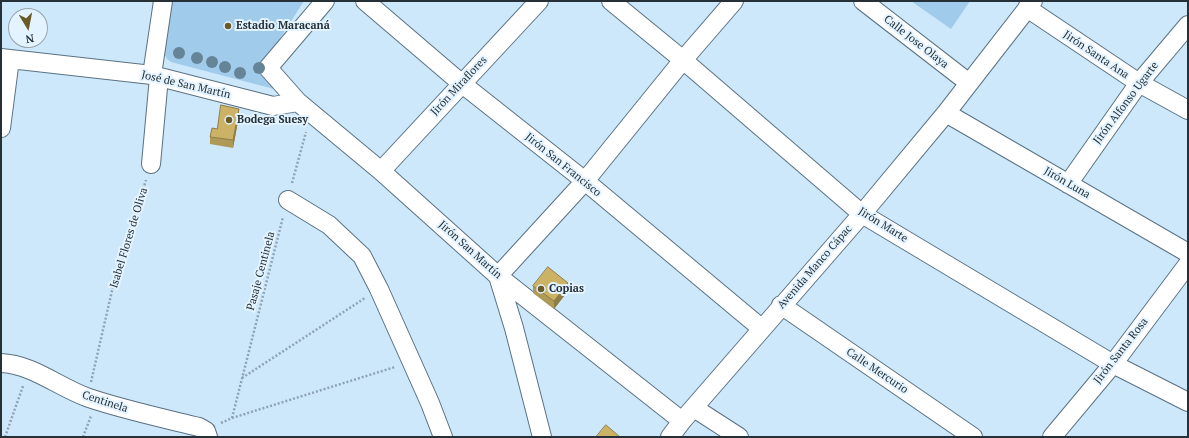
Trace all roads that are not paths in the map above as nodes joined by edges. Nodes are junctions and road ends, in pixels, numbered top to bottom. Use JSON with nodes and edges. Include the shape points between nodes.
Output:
{"nodes":[{"id":1,"x":163,"y":1,"type":"edge"},
{"id":2,"x":325,"y":1,"type":"edge"},
{"id":3,"x":365,"y":1,"type":"edge"},
{"id":4,"x":539,"y":1,"type":"edge"},
{"id":5,"x":611,"y":1,"type":"edge"},
{"id":6,"x":734,"y":1,"type":"edge"},
{"id":7,"x":863,"y":1,"type":"edge"},
{"id":8,"x":1030,"y":5,"type":"edge"},
{"id":9,"x":1188,"y":25,"type":"edge"},
{"id":10,"x":5,"y":58,"type":"edge"},
{"id":11,"x":683,"y":60,"type":"junction"},
{"id":12,"x":156,"y":76,"type":"junction"},
{"id":13,"x":461,"y":83,"type":"junction"},
{"id":14,"x":969,"y":83,"type":"junction"},
{"id":15,"x":1139,"y":83,"type":"junction"},
{"id":16,"x":298,"y":102,"type":"junction"},
{"id":17,"x":1188,"y":110,"type":"edge"},
{"id":18,"x":946,"y":113,"type":"junction"},
{"id":19,"x":1,"y":128,"type":"edge"},
{"id":20,"x":151,"y":164,"type":"road end"},
{"id":21,"x":381,"y":171,"type":"junction"},
{"id":22,"x":585,"y":182,"type":"junction"},
{"id":23,"x":1068,"y":184,"type":"junction"},
{"id":24,"x":288,"y":200,"type":"road end"},
{"id":25,"x":862,"y":214,"type":"junction"},
{"id":26,"x":1188,"y":253,"type":"edge"},
{"id":27,"x":1188,"y":264,"type":"edge"},
{"id":28,"x":498,"y":276,"type":"junction"},
{"id":29,"x":781,"y":305,"type":"junction"},
{"id":30,"x":761,"y":328,"type":"junction"},
{"id":31,"x":1,"y":363,"type":"edge"},
{"id":32,"x":1113,"y":364,"type":"junction"},
{"id":33,"x":1188,"y":402,"type":"edge"},
{"id":34,"x":694,"y":408,"type":"junction"},
{"id":35,"x":682,"y":421,"type":"junction"},
{"id":36,"x":207,"y":434,"type":"edge"},
{"id":37,"x":443,"y":437,"type":"edge"},
{"id":38,"x":542,"y":437,"type":"edge"},
{"id":39,"x":670,"y":437,"type":"edge"},
{"id":40,"x":739,"y":437,"type":"edge"},
{"id":41,"x":973,"y":437,"type":"edge"},
{"id":42,"x":1052,"y":437,"type":"edge"}],
"edges":[{"from":1,"to":12,"type":"street"},
{"from":2,"to":16,"type":"street","name":"Jirón San Martín","via":[[268,68]]},
{"from":3,"to":13,"type":"street","name":"Jirón San Francisco"},
{"from":4,"to":13,"type":"street","name":"Jirón Miraflores"},
{"from":5,"to":11,"type":"street","name":"Jirón Marte"},
{"from":6,"to":11,"type":"street"},
{"from":7,"to":14,"type":"street","name":"Calle Jose Olaya"},
{"from":8,"to":14,"type":"street","name":"Avenida Manco Cápac"},
{"from":8,"to":15,"type":"street","name":"Jirón Santa Ana"},
{"from":9,"to":15,"type":"street","name":"Jirón Alfonso Ugarte"},
{"from":10,"to":12,"type":"street","name":"José de San Martín"},
{"from":10,"to":19,"type":"street"},
{"from":11,"to":22,"type":"street"},
{"from":11,"to":25,"type":"street","name":"Jirón Marte"},
{"from":12,"to":16,"type":"street","name":"José de San Martín","via":[[273,106]]},
{"from":12,"to":20,"type":"street"},
{"from":13,"to":21,"type":"street","name":"Jirón Miraflores"},
{"from":13,"to":22,"type":"street","name":"Jirón San Francisco"},
{"from":14,"to":18,"type":"street","name":"Avenida Manco Cápac"},
{"from":15,"to":17,"type":"street","name":"Jirón Santa Ana"},
{"from":15,"to":23,"type":"street","name":"Jirón Alfonso Ugarte"},
{"from":16,"to":21,"type":"street","name":"Jirón San Martín"},
{"from":18,"to":23,"type":"street","name":"Jirón Luna"},
{"from":18,"to":25,"type":"street","name":"Avenida Manco Cápac"},
{"from":21,"to":28,"type":"street","name":"Jirón San Martín"},
{"from":22,"to":28,"type":"street"},
{"from":22,"to":30,"type":"street","name":"Jirón San Francisco"},
{"from":23,"to":26,"type":"street","name":"Jirón Luna"},
{"from":24,"to":37,"type":"street","via":[[329,225],[362,256],[379,289]]},
{"from":25,"to":29,"type":"street","name":"Avenida Manco Cápac"},
{"from":25,"to":32,"type":"street","name":"Jirón Marte"},
{"from":27,"to":32,"type":"street","name":"Jirón Santa Rosa"},
{"from":28,"to":35,"type":"street","name":"Jirón San Martín"},
{"from":28,"to":38,"type":"street"},
{"from":29,"to":30,"type":"street","name":"Avenida Manco Cápac"},
{"from":29,"to":41,"type":"street","name":"Calle Mercurio"},
{"from":30,"to":34,"type":"street","name":"Avenida Manco Cápac"},
{"from":31,"to":36,"type":"street","name":"Centinela","via":[[14,364],[92,399],[199,427]]},
{"from":32,"to":33,"type":"street","name":"Jirón Marte"},
{"from":32,"to":42,"type":"street","name":"Jirón Santa Rosa"},
{"from":34,"to":35,"type":"street","name":"Avenida Manco Cápac"},
{"from":34,"to":40,"type":"street"},
{"from":35,"to":39,"type":"street","name":"Avenida Manco Cápac"}]}
